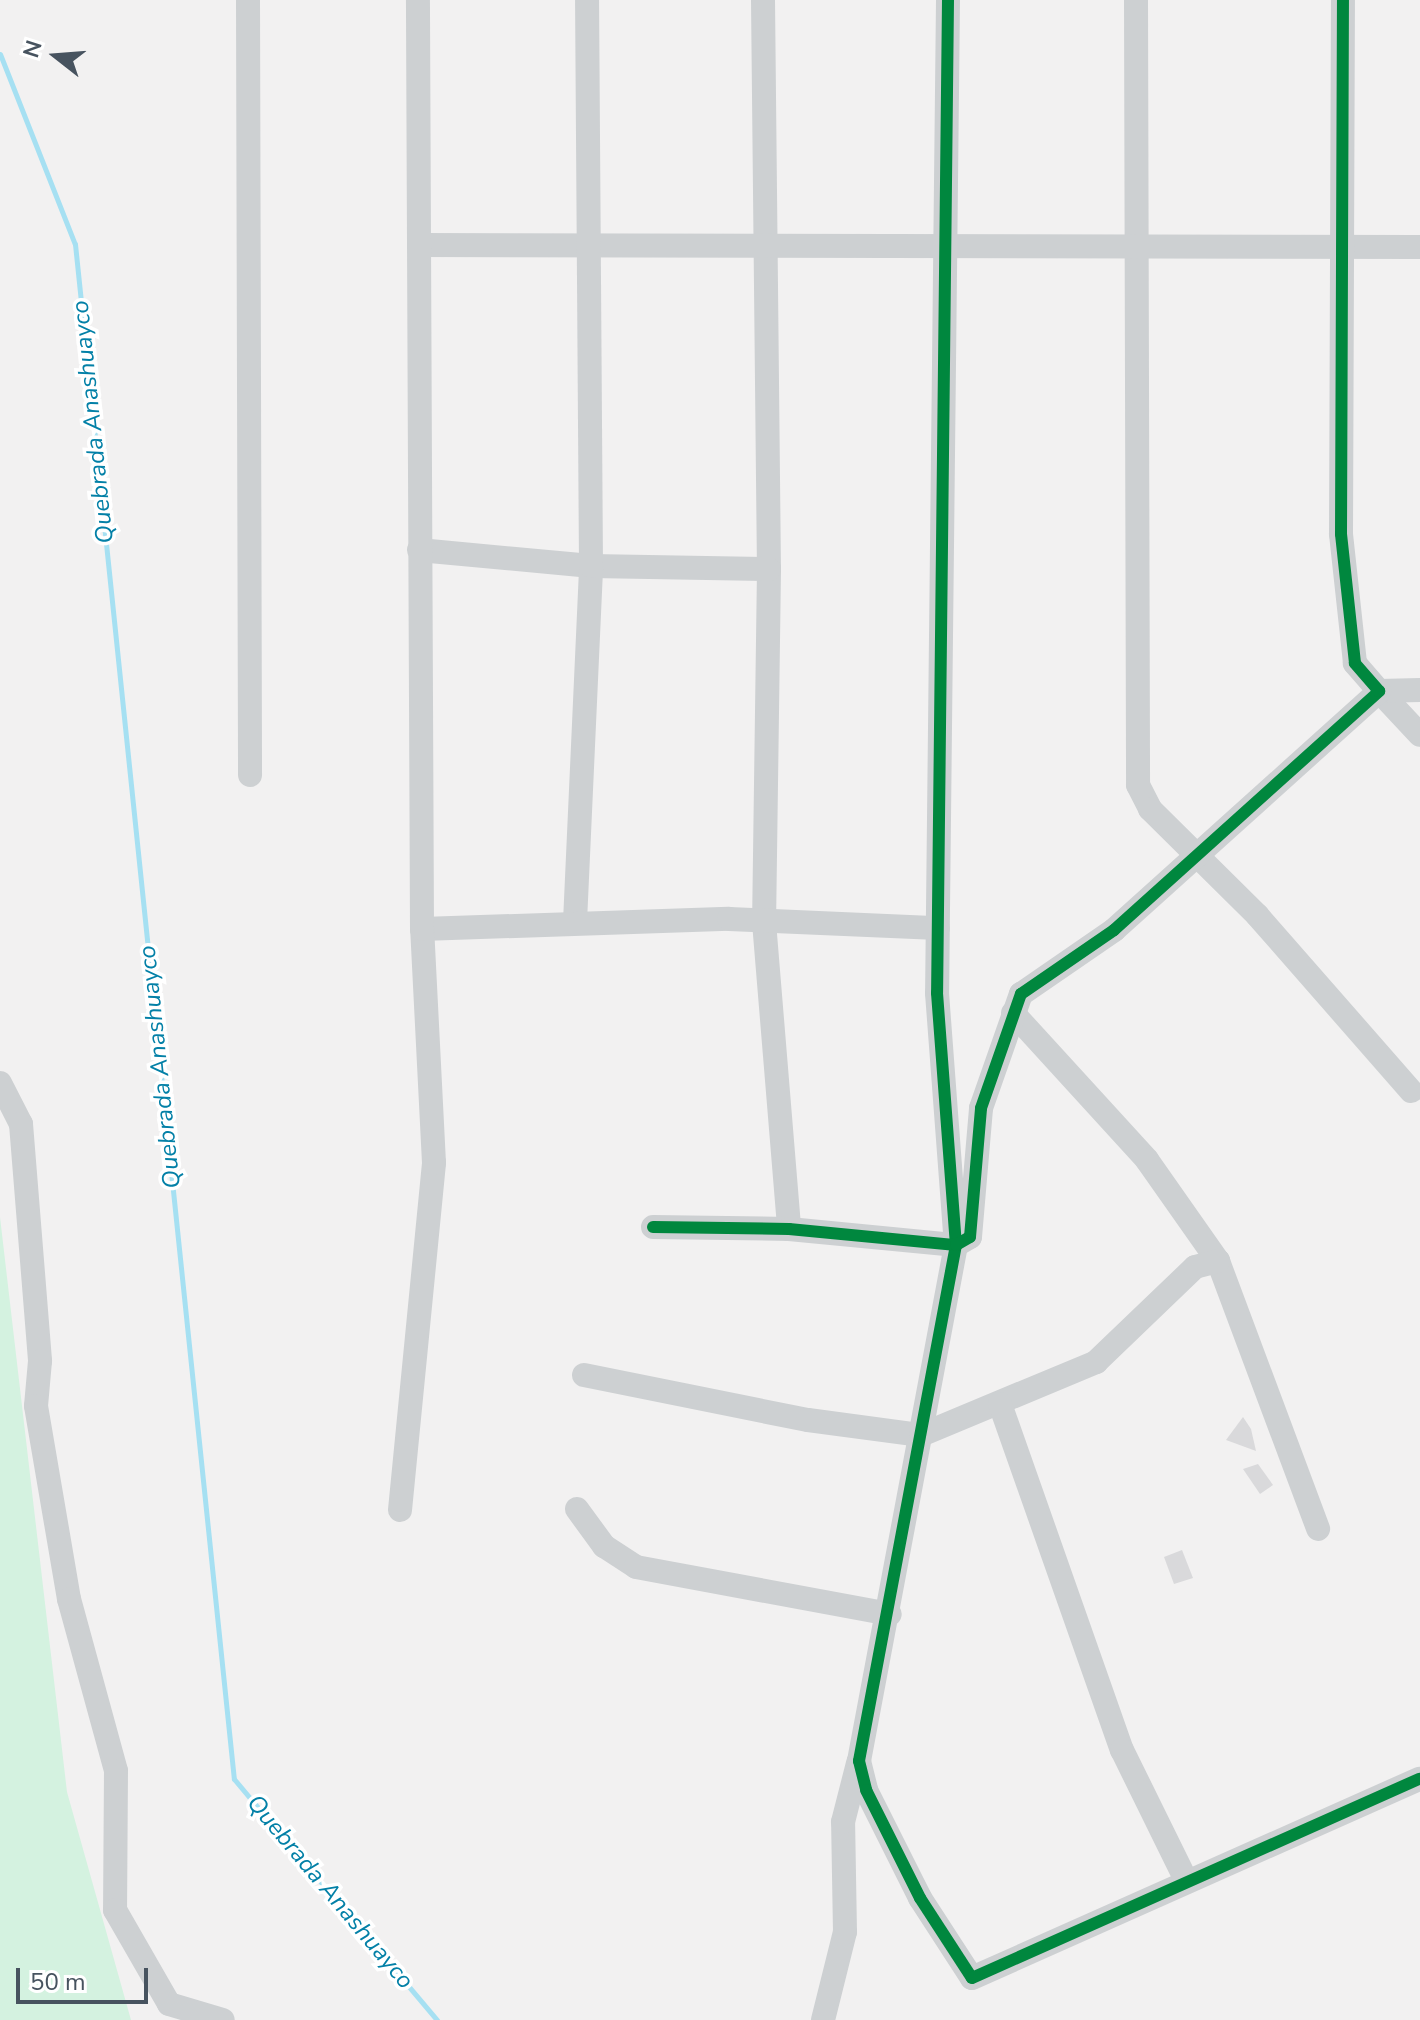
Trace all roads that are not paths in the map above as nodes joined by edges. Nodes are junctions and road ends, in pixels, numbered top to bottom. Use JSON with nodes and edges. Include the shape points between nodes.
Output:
{"nodes":[{"id":1,"x":248,"y":0,"type":"edge"},
{"id":2,"x":418,"y":0,"type":"edge"},
{"id":3,"x":587,"y":0,"type":"edge"},
{"id":4,"x":763,"y":0,"type":"edge"},
{"id":5,"x":948,"y":0,"type":"edge"},
{"id":6,"x":1136,"y":0,"type":"edge"},
{"id":7,"x":1343,"y":0,"type":"edge"},
{"id":8,"x":949,"y":243,"type":"junction"},
{"id":9,"x":762,"y":244,"type":"junction"},
{"id":10,"x":420,"y":245,"type":"junction"},
{"id":11,"x":587,"y":245,"type":"junction"},
{"id":12,"x":1420,"y":247,"type":"edge"},
{"id":13,"x":1137,"y":249,"type":"junction"},
{"id":14,"x":1341,"y":249,"type":"junction"},
{"id":15,"x":419,"y":550,"type":"junction"},
{"id":16,"x":591,"y":566,"type":"junction"},
{"id":17,"x":769,"y":569,"type":"junction"},
{"id":18,"x":1420,"y":690,"type":"edge"},
{"id":19,"x":1379,"y":691,"type":"junction"},
{"id":20,"x":1420,"y":735,"type":"edge"},
{"id":21,"x":250,"y":775,"type":"dead end"},
{"id":22,"x":1199,"y":854,"type":"junction"},
{"id":23,"x":575,"y":922,"type":"junction"},
{"id":24,"x":764,"y":922,"type":"junction"},
{"id":25,"x":938,"y":928,"type":"junction"},
{"id":26,"x":422,"y":929,"type":"junction"},
{"id":27,"x":1013,"y":1013,"type":"junction"},
{"id":28,"x":0,"y":1083,"type":"edge"},
{"id":29,"x":1411,"y":1091,"type":"dead end"},
{"id":30,"x":653,"y":1227,"type":"dead end"},
{"id":31,"x":789,"y":1229,"type":"junction"},
{"id":32,"x":956,"y":1245,"type":"junction"},
{"id":33,"x":1218,"y":1261,"type":"junction"},
{"id":34,"x":584,"y":1375,"type":"dead end"},
{"id":35,"x":1000,"y":1404,"type":"junction"},
{"id":36,"x":921,"y":1435,"type":"junction"},
{"id":37,"x":577,"y":1509,"type":"dead end"},
{"id":38,"x":400,"y":1510,"type":"dead end"},
{"id":39,"x":1318,"y":1529,"type":"dead end"},
{"id":40,"x":890,"y":1614,"type":"junction"},
{"id":41,"x":859,"y":1761,"type":"junction"},
{"id":42,"x":1420,"y":1779,"type":"edge"},
{"id":43,"x":1186,"y":1880,"type":"junction"},
{"id":44,"x":223,"y":2020,"type":"edge"},
{"id":45,"x":823,"y":2020,"type":"edge"}],
"edges":[{"from":1,"to":21,"type":"street"},
{"from":2,"to":10,"type":"street"},
{"from":3,"to":11,"type":"street"},
{"from":4,"to":9,"type":"street"},
{"from":5,"to":8,"type":"street"},
{"from":6,"to":13,"type":"street"},
{"from":7,"to":14,"type":"street"},
{"from":8,"to":9,"type":"street"},
{"from":8,"to":13,"type":"street"},
{"from":8,"to":25,"type":"street"},
{"from":9,"to":11,"type":"street"},
{"from":9,"to":17,"type":"street"},
{"from":10,"to":11,"type":"street"},
{"from":10,"to":15,"type":"street"},
{"from":11,"to":16,"type":"street"},
{"from":12,"to":14,"type":"street"},
{"from":13,"to":14,"type":"street"},
{"from":13,"to":22,"type":"street","via":[[1134,759],[1150,809]]},
{"from":14,"to":19,"type":"street","via":[[1341,534],[1355,663]]},
{"from":15,"to":16,"type":"street"},
{"from":15,"to":26,"type":"street"},
{"from":16,"to":17,"type":"street"},
{"from":16,"to":23,"type":"street"},
{"from":17,"to":24,"type":"street"},
{"from":18,"to":19,"type":"street"},
{"from":19,"to":20,"type":"street"},
{"from":19,"to":22,"type":"street"},
{"from":22,"to":27,"type":"street","via":[[1114,930],[1021,994]]},
{"from":22,"to":29,"type":"street"},
{"from":23,"to":24,"type":"street"},
{"from":23,"to":26,"type":"street"},
{"from":24,"to":25,"type":"street","via":[[848,918],[868,927]]},
{"from":24,"to":31,"type":"street"},
{"from":25,"to":32,"type":"street","via":[[938,1051]]},
{"from":26,"to":38,"type":"street","via":[[434,1163]]},
{"from":27,"to":32,"type":"street","via":[[981,1108],[970,1237]]},
{"from":27,"to":33,"type":"street","via":[[1147,1160]]},
{"from":28,"to":44,"type":"street","via":[[24,1146],[40,1361],[36,1406],[69,1599],[116,1771],[115,1910],[169,2004]]},
{"from":30,"to":31,"type":"street"},
{"from":31,"to":32,"type":"street"},
{"from":32,"to":36,"type":"street"},
{"from":33,"to":35,"type":"street","via":[[1195,1267],[1096,1362]]},
{"from":33,"to":39,"type":"street"},
{"from":34,"to":36,"type":"street","via":[[808,1420]]},
{"from":35,"to":36,"type":"street"},
{"from":35,"to":43,"type":"street","via":[[1122,1750]]},
{"from":36,"to":40,"type":"street"},
{"from":37,"to":40,"type":"street","via":[[604,1546],[636,1567]]},
{"from":40,"to":41,"type":"street"},
{"from":41,"to":43,"type":"street","via":[[874,1815],[959,1967],[972,1978]]},
{"from":41,"to":45,"type":"street","via":[[843,1822],[845,1932]]},
{"from":42,"to":43,"type":"street","via":[[1248,1861]]}]}
